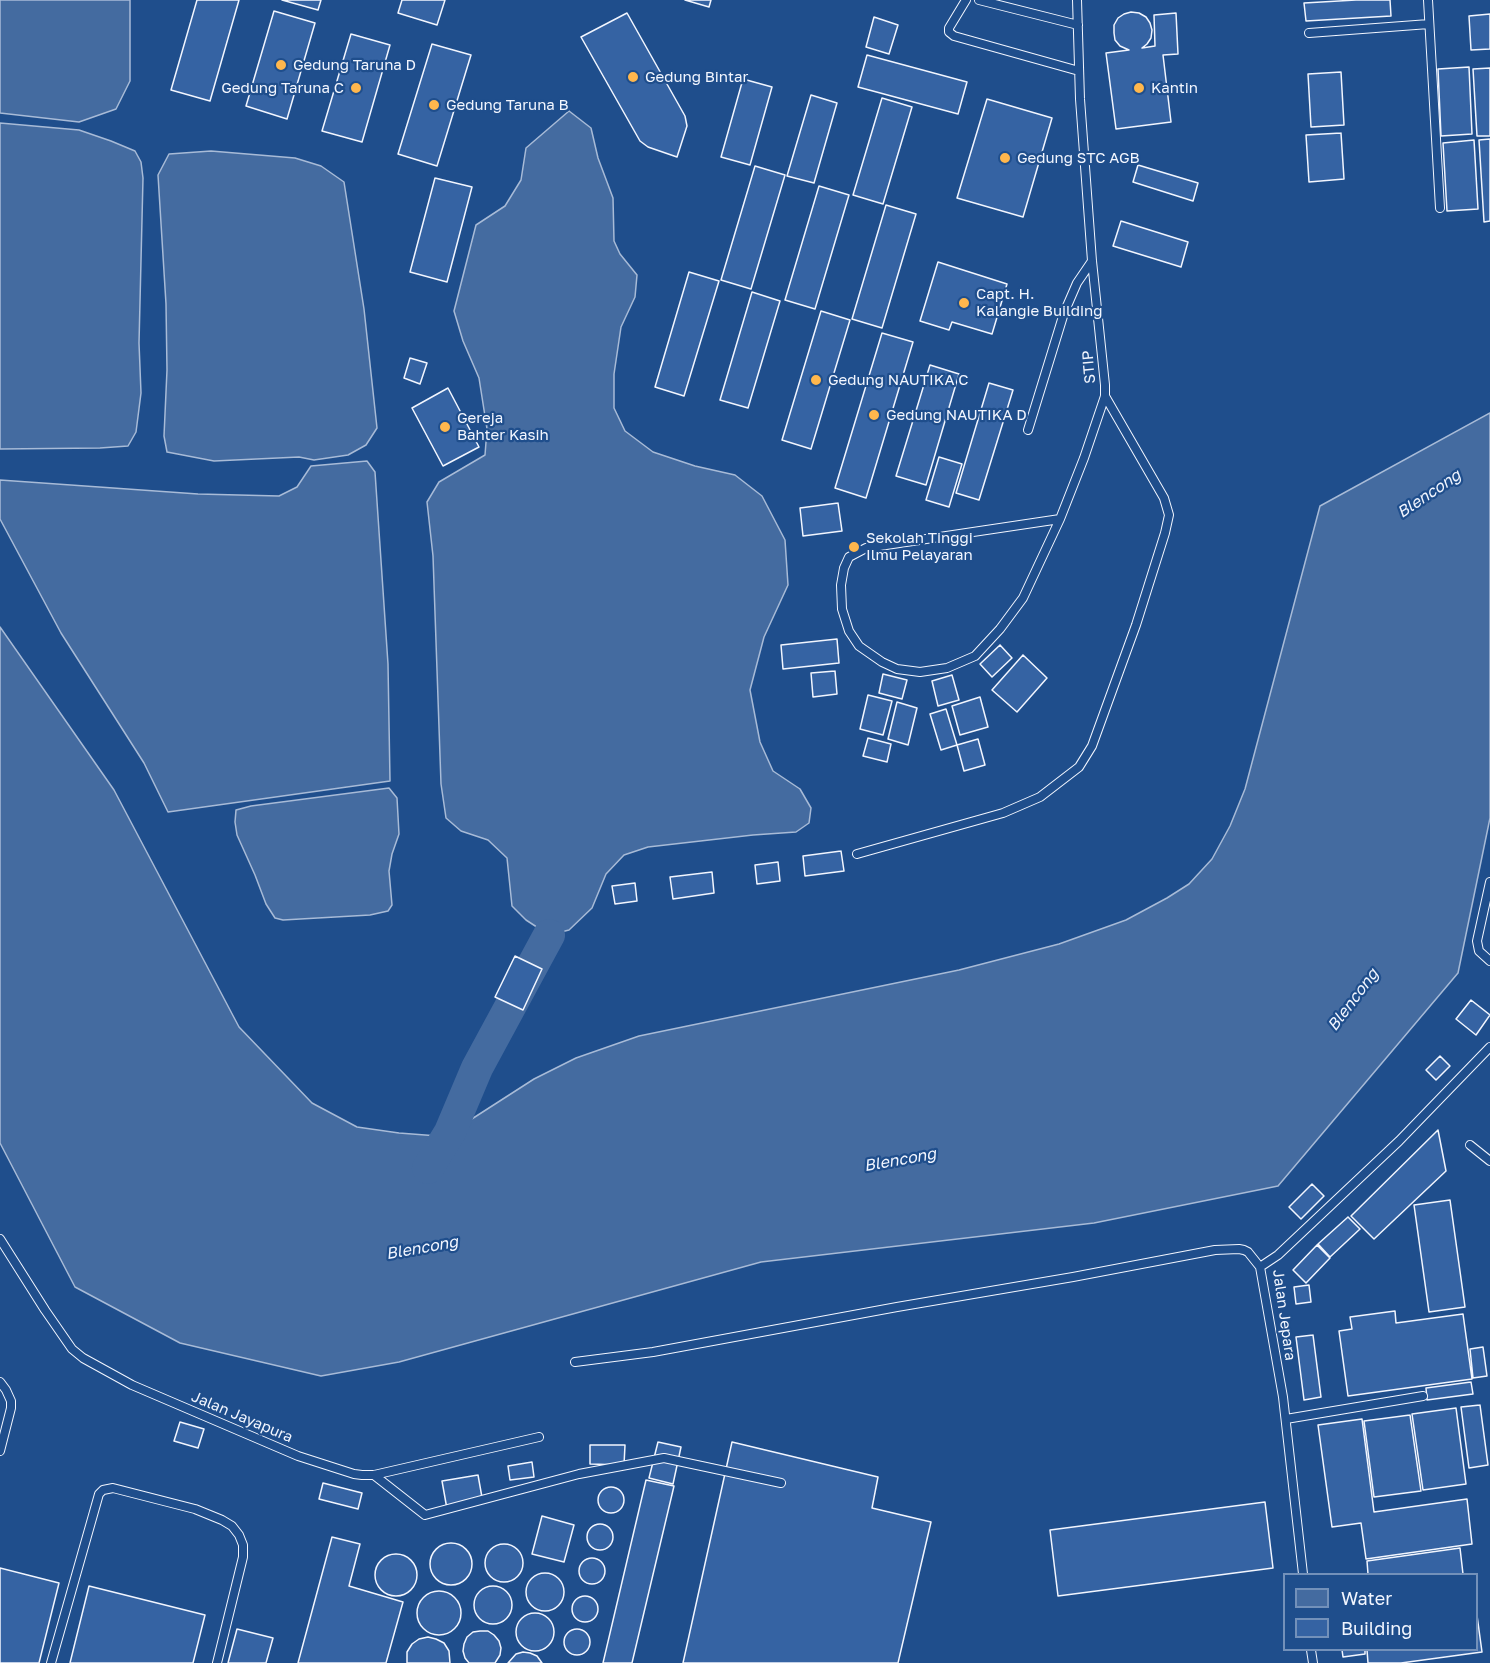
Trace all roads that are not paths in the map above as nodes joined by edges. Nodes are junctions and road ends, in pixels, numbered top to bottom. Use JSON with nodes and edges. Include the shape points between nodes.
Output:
{"nodes":[{"id":1,"x":966,"y":0,"type":"edge"},
{"id":2,"x":979,"y":0,"type":"edge"},
{"id":3,"x":1077,"y":0,"type":"edge"},
{"id":4,"x":1428,"y":0,"type":"edge"},
{"id":5,"x":1430,"y":24,"type":"junction"},
{"id":6,"x":1078,"y":25,"type":"junction"},
{"id":7,"x":1309,"y":33,"type":"dead end"},
{"id":8,"x":1079,"y":71,"type":"junction"},
{"id":9,"x":1440,"y":208,"type":"dead end"},
{"id":10,"x":1092,"y":261,"type":"junction"},
{"id":11,"x":1105,"y":396,"type":"junction"},
{"id":12,"x":1028,"y":430,"type":"dead end"},
{"id":13,"x":1060,"y":519,"type":"junction"},
{"id":14,"x":857,"y":854,"type":"dead end"},
{"id":15,"x":1490,"y":882,"type":"edge"},
{"id":16,"x":1490,"y":961,"type":"edge"},
{"id":17,"x":1490,"y":1047,"type":"edge"},
{"id":18,"x":1470,"y":1145,"type":"dead end"},
{"id":19,"x":1490,"y":1161,"type":"edge"},
{"id":20,"x":0,"y":1239,"type":"edge"},
{"id":21,"x":1260,"y":1267,"type":"junction"},
{"id":22,"x":575,"y":1362,"type":"dead end"},
{"id":23,"x":0,"y":1382,"type":"edge"},
{"id":24,"x":1424,"y":1396,"type":"dead end"},
{"id":25,"x":1286,"y":1419,"type":"junction"},
{"id":26,"x":540,"y":1437,"type":"dead end"},
{"id":27,"x":0,"y":1451,"type":"edge"},
{"id":28,"x":374,"y":1474,"type":"junction"},
{"id":29,"x":781,"y":1484,"type":"dead end"},
{"id":30,"x":1303,"y":1573,"type":"edge"},
{"id":31,"x":51,"y":1663,"type":"edge"},
{"id":32,"x":217,"y":1663,"type":"edge"}],
"edges":[{"from":1,"to":8,"type":"lane","via":[[948,30],[951,34]]},
{"from":2,"to":6,"type":"lane"},
{"from":3,"to":6,"type":"lane","name":"STIP"},
{"from":4,"to":5,"type":"lane"},
{"from":5,"to":7,"type":"lane"},
{"from":5,"to":9,"type":"lane"},
{"from":6,"to":8,"type":"lane","name":"STIP"},
{"from":8,"to":10,"type":"lane","name":"STIP"},
{"from":10,"to":11,"type":"lane","name":"STIP"},
{"from":10,"to":12,"type":"lane","via":[[1064,313]]},
{"from":11,"to":13,"type":"lane","name":"STIP"},
{"from":11,"to":14,"type":"lane","via":[[1164,498],[1169,515],[1136,625],[1092,746],[1079,767],[1040,798],[1003,813]]},
{"from":13,"to":13,"type":"lane","name":"STIP","via":[[858,551],[849,557],[841,585],[842,609],[849,631],[859,646],[897,669],[920,672],[947,668],[975,656],[1023,598]]},
{"from":15,"to":16,"type":"lane","via":[[1477,941],[1479,951]]},
{"from":17,"to":21,"type":"lane","name":"Jalan Jepara","via":[[1399,1141],[1278,1255]]},
{"from":18,"to":19,"type":"lane"},
{"from":20,"to":28,"type":"lane","name":"Jalan Jayapura","via":[[72,1349],[83,1358],[132,1385],[298,1456],[354,1474]]},
{"from":21,"to":22,"type":"lane","via":[[1244,1250],[1215,1250],[653,1352]]},
{"from":21,"to":25,"type":"lane","name":"Jalan Jepara"},
{"from":23,"to":27,"type":"lane","via":[[11,1401]]},
{"from":24,"to":25,"type":"lane"},
{"from":25,"to":30,"type":"lane","name":"Jalan Jepara"},
{"from":26,"to":28,"type":"lane","name":"Jalan Jayapura"},
{"from":28,"to":29,"type":"lane","via":[[425,1515],[579,1474],[664,1458]]},
{"from":31,"to":32,"type":"lane","via":[[99,1494],[112,1488],[195,1509],[222,1520],[239,1535],[243,1557]]}]}
